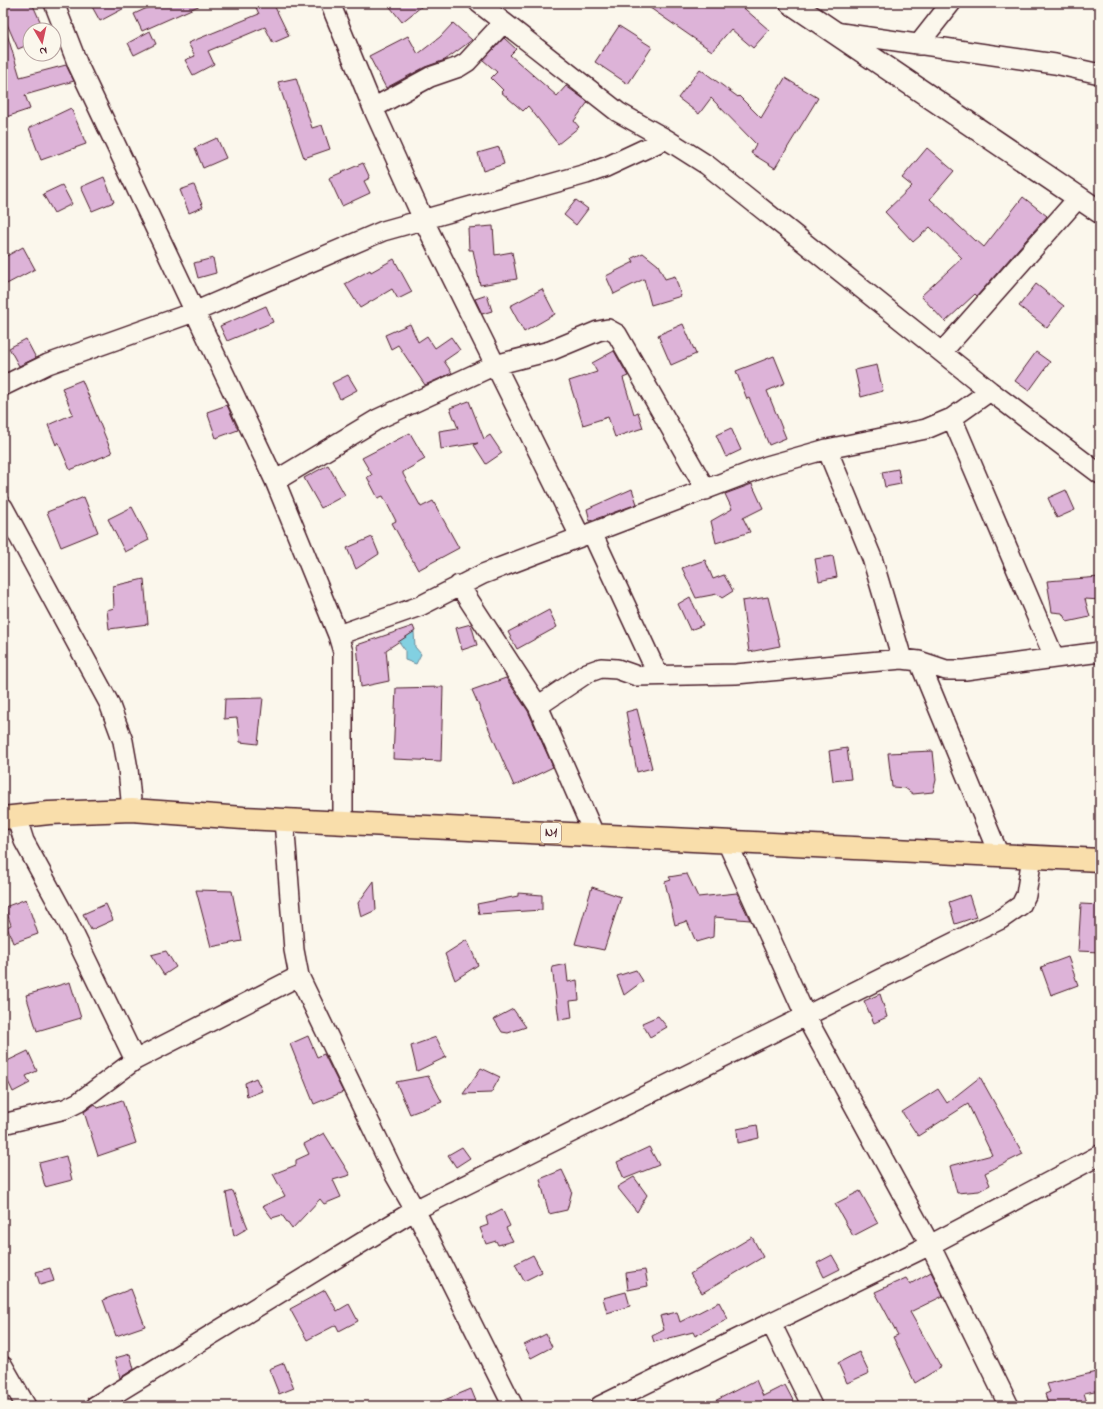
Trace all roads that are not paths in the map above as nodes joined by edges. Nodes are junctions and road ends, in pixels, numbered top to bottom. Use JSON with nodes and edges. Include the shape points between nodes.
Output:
{"nodes":[{"id":1,"x":54,"y":3,"type":"edge"},
{"id":2,"x":330,"y":3,"type":"edge"},
{"id":3,"x":479,"y":3,"type":"edge"},
{"id":4,"x":791,"y":3,"type":"edge"},
{"id":5,"x":951,"y":3,"type":"edge"},
{"id":6,"x":503,"y":23,"type":"junction"},
{"id":7,"x":834,"y":32,"type":"junction"},
{"id":8,"x":918,"y":45,"type":"junction"},
{"id":9,"x":1100,"y":74,"type":"edge"},
{"id":10,"x":373,"y":108,"type":"junction"},
{"id":11,"x":666,"y":139,"type":"junction"},
{"id":12,"x":1079,"y":197,"type":"junction"},
{"id":13,"x":1100,"y":212,"type":"edge"},
{"id":14,"x":423,"y":219,"type":"junction"},
{"id":15,"x":194,"y":312,"type":"junction"},
{"id":16,"x":942,"y":352,"type":"junction"},
{"id":17,"x":495,"y":365,"type":"junction"},
{"id":18,"x":3,"y":386,"type":"edge"},
{"id":19,"x":990,"y":391,"type":"junction"},
{"id":20,"x":952,"y":418,"type":"junction"},
{"id":21,"x":827,"y":449,"type":"junction"},
{"id":22,"x":1100,"y":474,"type":"edge"},
{"id":23,"x":276,"y":481,"type":"junction"},
{"id":24,"x":706,"y":490,"type":"junction"},
{"id":25,"x":3,"y":507,"type":"edge"},
{"id":26,"x":586,"y":534,"type":"junction"},
{"id":27,"x":459,"y":585,"type":"junction"},
{"id":28,"x":338,"y":635,"type":"junction"},
{"id":29,"x":1100,"y":652,"type":"edge"},
{"id":30,"x":1054,"y":657,"type":"junction"},
{"id":31,"x":910,"y":660,"type":"junction"},
{"id":32,"x":658,"y":675,"type":"junction"},
{"id":33,"x":538,"y":706,"type":"junction"},
{"id":34,"x":132,"y":810,"type":"junction"},
{"id":35,"x":9,"y":817,"type":"edge"},
{"id":36,"x":284,"y":820,"type":"junction"},
{"id":37,"x":344,"y":822,"type":"junction"},
{"id":38,"x":594,"y":834,"type":"junction"},
{"id":39,"x":727,"y":842,"type":"junction"},
{"id":40,"x":999,"y":855,"type":"junction"},
{"id":41,"x":1032,"y":857,"type":"junction"},
{"id":42,"x":1100,"y":860,"type":"edge"},
{"id":43,"x":299,"y":976,"type":"junction"},
{"id":44,"x":806,"y":1017,"type":"junction"},
{"id":45,"x":135,"y":1060,"type":"junction"},
{"id":46,"x":3,"y":1124,"type":"edge"},
{"id":47,"x":1100,"y":1155,"type":"edge"},
{"id":48,"x":415,"y":1210,"type":"junction"},
{"id":49,"x":930,"y":1246,"type":"junction"},
{"id":50,"x":771,"y":1323,"type":"junction"},
{"id":51,"x":3,"y":1366,"type":"edge"},
{"id":52,"x":26,"y":1406,"type":"edge"},
{"id":53,"x":96,"y":1406,"type":"edge"},
{"id":54,"x":513,"y":1406,"type":"edge"},
{"id":55,"x":600,"y":1406,"type":"edge"},
{"id":56,"x":812,"y":1406,"type":"edge"},
{"id":57,"x":1009,"y":1406,"type":"edge"}],
"edges":[{"from":1,"to":15,"type":"street","via":[[72,52]]},
{"from":2,"to":10,"type":"street"},
{"from":3,"to":6,"type":"street"},
{"from":4,"to":7,"type":"main road"},
{"from":5,"to":8,"type":"street"},
{"from":6,"to":10,"type":"street","via":[[467,62],[430,77]]},
{"from":6,"to":11,"type":"street","via":[[618,112]]},
{"from":7,"to":8,"type":"street"},
{"from":7,"to":12,"type":"main road"},
{"from":8,"to":9,"type":"street","via":[[1055,64]]},
{"from":10,"to":14,"type":"street"},
{"from":11,"to":14,"type":"street","via":[[586,174]]},
{"from":11,"to":16,"type":"street","via":[[707,165]]},
{"from":12,"to":13,"type":"main road"},
{"from":12,"to":16,"type":"street"},
{"from":14,"to":15,"type":"street","via":[[362,239]]},
{"from":14,"to":17,"type":"street"},
{"from":15,"to":18,"type":"street","via":[[48,364]]},
{"from":15,"to":23,"type":"street"},
{"from":16,"to":19,"type":"street"},
{"from":17,"to":23,"type":"street","via":[[378,419]]},
{"from":17,"to":24,"type":"street","via":[[550,351],[598,331],[608,329],[617,334]]},
{"from":17,"to":26,"type":"street"},
{"from":19,"to":20,"type":"street"},
{"from":19,"to":22,"type":"street"},
{"from":20,"to":21,"type":"street","via":[[926,429]]},
{"from":20,"to":30,"type":"street"},
{"from":21,"to":24,"type":"street","via":[[767,466]]},
{"from":21,"to":31,"type":"street"},
{"from":23,"to":28,"type":"street"},
{"from":24,"to":26,"type":"street"},
{"from":25,"to":34,"type":"street","via":[[109,703],[123,742]]},
{"from":26,"to":27,"type":"street"},
{"from":26,"to":32,"type":"street"},
{"from":27,"to":28,"type":"street","via":[[415,608]]},
{"from":27,"to":33,"type":"street"},
{"from":28,"to":37,"type":"street","via":[[342,652]]},
{"from":29,"to":30,"type":"street"},
{"from":30,"to":31,"type":"street","via":[[965,670],[946,670]]},
{"from":31,"to":32,"type":"street","via":[[736,674]]},
{"from":31,"to":40,"type":"street"},
{"from":32,"to":33,"type":"street","via":[[637,676],[617,669],[601,668],[586,673]]},
{"from":33,"to":38,"type":"street"},
{"from":34,"to":35,"type":"highway","number":"N1"},
{"from":34,"to":36,"type":"highway","number":"N1"},
{"from":35,"to":45,"type":"street","via":[[68,922]]},
{"from":36,"to":37,"type":"highway","number":"N1"},
{"from":36,"to":43,"type":"street","via":[[294,950]]},
{"from":37,"to":38,"type":"highway","number":"N1","via":[[457,830]]},
{"from":38,"to":39,"type":"highway","number":"N1"},
{"from":39,"to":40,"type":"highway","number":"N1"},
{"from":39,"to":44,"type":"street"},
{"from":40,"to":41,"type":"highway","number":"N1"},
{"from":41,"to":42,"type":"highway","number":"N1"},
{"from":41,"to":44,"type":"street","via":[[1026,895],[1020,905],[1001,919]]},
{"from":43,"to":45,"type":"street"},
{"from":43,"to":48,"type":"street","via":[[395,1175]]},
{"from":44,"to":48,"type":"street"},
{"from":44,"to":49,"type":"street"},
{"from":45,"to":46,"type":"street","via":[[79,1102],[65,1109]]},
{"from":47,"to":49,"type":"street"},
{"from":48,"to":53,"type":"street"},
{"from":48,"to":54,"type":"street"},
{"from":49,"to":50,"type":"street"},
{"from":49,"to":57,"type":"street"},
{"from":50,"to":55,"type":"street"},
{"from":50,"to":56,"type":"street"},
{"from":51,"to":52,"type":"street"}]}
